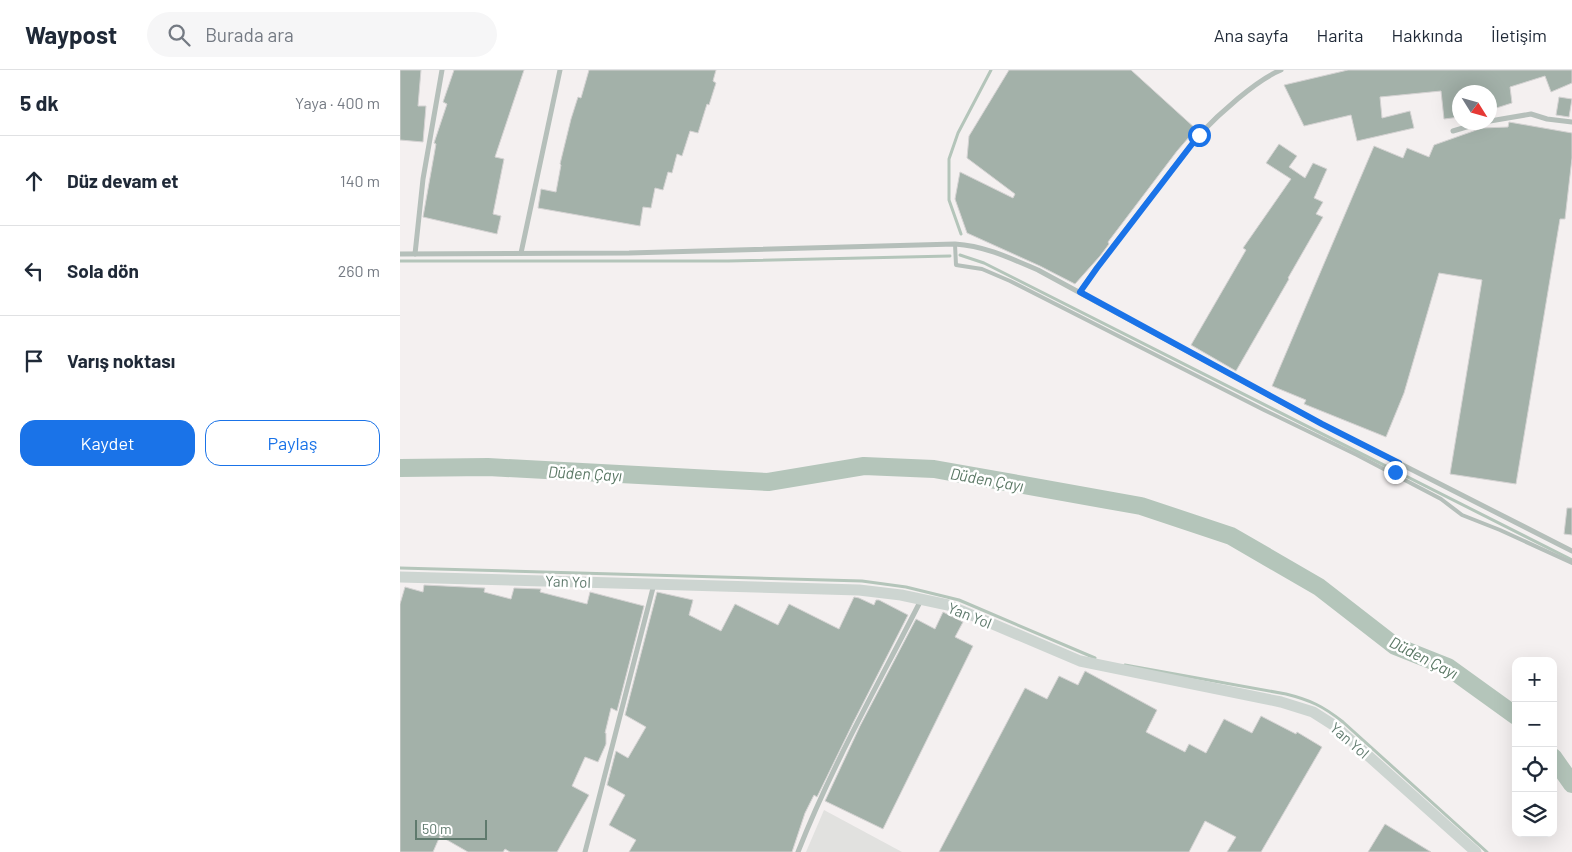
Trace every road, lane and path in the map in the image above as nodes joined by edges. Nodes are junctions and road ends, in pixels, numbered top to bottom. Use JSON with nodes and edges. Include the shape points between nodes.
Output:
{"nodes":[{"id":1,"x":442,"y":70,"type":"edge"},
{"id":2,"x":560,"y":70,"type":"edge"},
{"id":3,"x":1281,"y":70,"type":"edge"},
{"id":4,"x":1497,"y":120,"type":"edge"},
{"id":5,"x":1572,"y":122,"type":"edge"},
{"id":6,"x":1456,"y":130,"type":"edge"},
{"id":7,"x":1453,"y":131,"type":"dead end"},
{"id":8,"x":955,"y":244,"type":"junction"},
{"id":9,"x":521,"y":253,"type":"junction"},
{"id":10,"x":400,"y":254,"type":"edge"},
{"id":11,"x":415,"y":254,"type":"junction"},
{"id":12,"x":1080,"y":292,"type":"junction"},
{"id":13,"x":1572,"y":552,"type":"edge"},
{"id":14,"x":1572,"y":563,"type":"edge"},
{"id":15,"x":400,"y":577,"type":"edge"},
{"id":16,"x":654,"y":584,"type":"junction"},
{"id":17,"x":921,"y":599,"type":"junction"},
{"id":18,"x":585,"y":852,"type":"edge"},
{"id":19,"x":798,"y":852,"type":"edge"},
{"id":20,"x":1476,"y":852,"type":"edge"}],
"edges":[{"from":1,"to":11,"type":"street","via":[[423,179]]},
{"from":2,"to":9,"type":"street"},
{"from":3,"to":12,"type":"street","via":[[1259,82],[1199,135]]},
{"from":4,"to":5,"type":"street","via":[[1532,114]]},
{"from":6,"to":7,"type":"street"},
{"from":8,"to":9,"type":"street"},
{"from":8,"to":12,"type":"street","via":[[997,252]]},
{"from":8,"to":14,"type":"lane","via":[[956,265],[982,269],[1010,280],[1395,473],[1462,515]]},
{"from":9,"to":11,"type":"street"},
{"from":10,"to":11,"type":"street"},
{"from":12,"to":13,"type":"street","via":[[1398,465]]},
{"from":15,"to":16,"type":"street","name":"Yan Yol"},
{"from":16,"to":17,"type":"street","name":"Yan Yol","via":[[859,590]]},
{"from":16,"to":18,"type":"street"},
{"from":17,"to":19,"type":"street","via":[[828,782]]},
{"from":17,"to":20,"type":"street","name":"Yan Yol","via":[[948,605],[1080,661],[1281,702],[1313,712],[1349,737]]}]}
